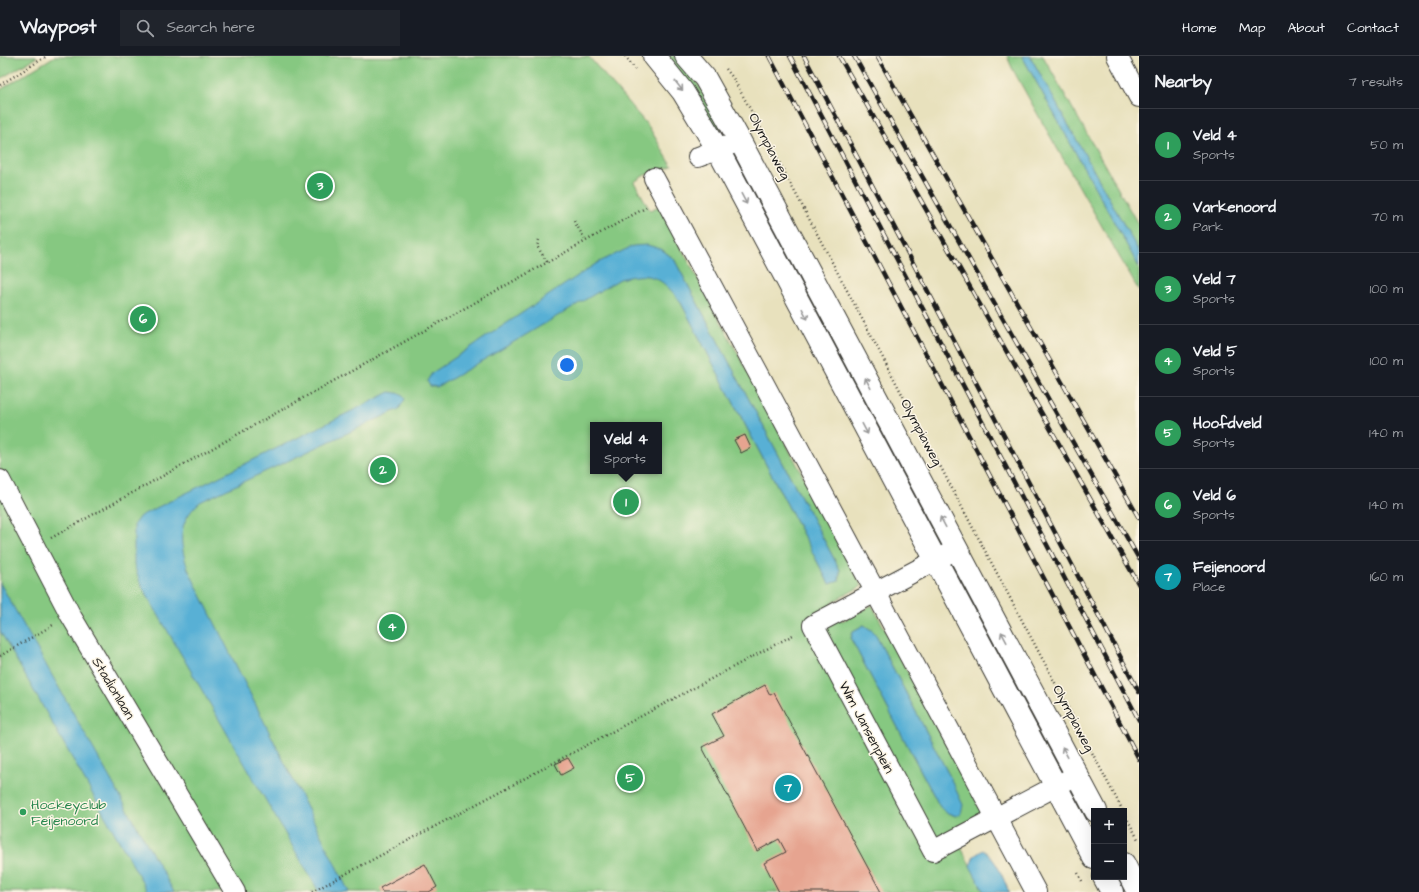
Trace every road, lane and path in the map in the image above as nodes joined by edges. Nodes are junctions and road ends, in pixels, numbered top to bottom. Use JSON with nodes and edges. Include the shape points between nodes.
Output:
{"nodes":[{"id":1,"x":47,"y":56,"type":"edge"},
{"id":2,"x":625,"y":56,"type":"edge"},
{"id":3,"x":654,"y":56,"type":"edge"},
{"id":4,"x":686,"y":56,"type":"edge"},
{"id":5,"x":1117,"y":56,"type":"edge"},
{"id":6,"x":725,"y":67,"type":"dead end"},
{"id":7,"x":639,"y":73,"type":"dead end"},
{"id":8,"x":0,"y":85,"type":"edge"},
{"id":9,"x":1139,"y":97,"type":"edge"},
{"id":10,"x":740,"y":141,"type":"junction"},
{"id":11,"x":718,"y":150,"type":"junction"},
{"id":12,"x":698,"y":157,"type":"dead end"},
{"id":13,"x":654,"y":178,"type":"dead end"},
{"id":14,"x":665,"y":197,"type":"junction"},
{"id":15,"x":574,"y":221,"type":"dead end"},
{"id":16,"x":538,"y":240,"type":"dead end"},
{"id":17,"x":586,"y":241,"type":"junction"},
{"id":18,"x":547,"y":262,"type":"junction"},
{"id":19,"x":0,"y":480,"type":"edge"},
{"id":20,"x":35,"y":547,"type":"junction"},
{"id":21,"x":957,"y":549,"type":"junction"},
{"id":22,"x":926,"y":565,"type":"junction"},
{"id":23,"x":876,"y":591,"type":"junction"},
{"id":24,"x":813,"y":625,"type":"junction"},
{"id":25,"x":46,"y":629,"type":"dead end"},
{"id":26,"x":0,"y":656,"type":"edge"},
{"id":27,"x":1077,"y":775,"type":"junction"},
{"id":28,"x":1056,"y":786,"type":"junction"},
{"id":29,"x":1094,"y":808,"type":"edge"},
{"id":30,"x":1121,"y":808,"type":"edge"},
{"id":31,"x":996,"y":817,"type":"junction"},
{"id":32,"x":1127,"y":819,"type":"edge"},
{"id":33,"x":1139,"y":841,"type":"edge"},
{"id":34,"x":1091,"y":852,"type":"edge"},
{"id":35,"x":1127,"y":870,"type":"edge"},
{"id":36,"x":1106,"y":880,"type":"edge"},
{"id":37,"x":234,"y":892,"type":"edge"},
{"id":38,"x":312,"y":892,"type":"edge"},
{"id":39,"x":1036,"y":892,"type":"edge"},
{"id":40,"x":1112,"y":892,"type":"edge"},
{"id":41,"x":1138,"y":892,"type":"edge"}],
"edges":[{"from":1,"to":8,"type":"path"},
{"from":2,"to":7,"type":"path"},
{"from":3,"to":11,"type":"main road","one_way":true,"via":[[683,92]]},
{"from":4,"to":10,"type":"main road","name":"Olympiaweg","via":[[705,78]]},
{"from":5,"to":9,"type":"street"},
{"from":6,"to":30,"type":"path","name":"Olympiaweg","via":[[770,145]]},
{"from":10,"to":11,"type":"street","name":"Olympiaweg"},
{"from":21,"to":10,"type":"main road","name":"Olympiaweg","one_way":true},
{"from":11,"to":12,"type":"street","name":"Olympiaweg"},
{"from":11,"to":22,"type":"main road","one_way":true},
{"from":13,"to":14,"type":"street"},
{"from":14,"to":17,"type":"path"},
{"from":14,"to":23,"type":"street"},
{"from":15,"to":17,"type":"path"},
{"from":16,"to":18,"type":"path","via":[[537,246]]},
{"from":17,"to":18,"type":"path"},
{"from":18,"to":20,"type":"path"},
{"from":19,"to":20,"type":"street","name":"Stadionlaan"},
{"from":20,"to":37,"type":"street","name":"Stadionlaan","via":[[71,616]]},
{"from":21,"to":22,"type":"street"},
{"from":27,"to":21,"type":"main road","name":"Olympiaweg","one_way":true},
{"from":22,"to":23,"type":"street"},
{"from":22,"to":28,"type":"main road"},
{"from":23,"to":24,"type":"street"},
{"from":23,"to":31,"type":"street"},
{"from":24,"to":31,"type":"street","name":"Wim Jansenplein","via":[[933,851]]},
{"from":24,"to":38,"type":"path"},
{"from":25,"to":26,"type":"path"},
{"from":27,"to":28,"type":"street"},
{"from":27,"to":29,"type":"main road","name":"Olympiaweg"},
{"from":28,"to":31,"type":"street","name":"Wim Jansenplein"},
{"from":28,"to":34,"type":"main road"},
{"from":31,"to":39,"type":"street"},
{"from":32,"to":33,"type":"path","name":"Olympiaweg"},
{"from":35,"to":41,"type":"main road"},
{"from":36,"to":40,"type":"main road"}]}
